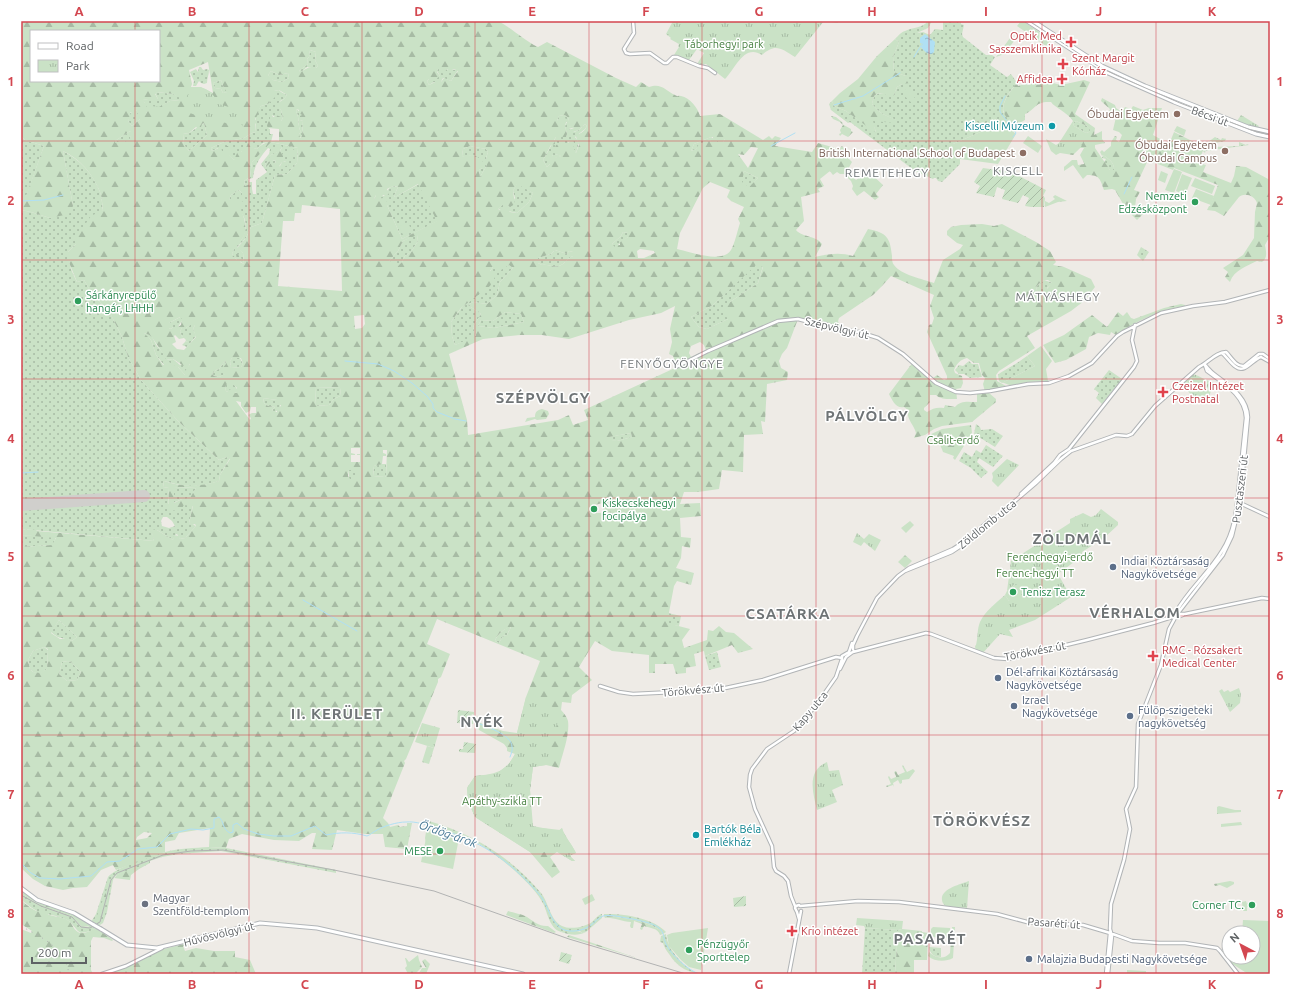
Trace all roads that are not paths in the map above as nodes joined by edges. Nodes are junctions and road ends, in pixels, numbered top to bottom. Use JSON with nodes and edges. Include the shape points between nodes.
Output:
{"nodes":[{"id":1,"x":633,"y":21,"type":"edge"},
{"id":2,"x":1027,"y":21,"type":"edge"},
{"id":3,"x":1033,"y":21,"type":"edge"},
{"id":4,"x":715,"y":73,"type":"dead end"},
{"id":5,"x":1270,"y":132,"type":"edge"},
{"id":6,"x":1270,"y":137,"type":"edge"},
{"id":7,"x":1270,"y":290,"type":"edge"},
{"id":8,"x":1135,"y":325,"type":"junction"},
{"id":9,"x":1261,"y":355,"type":"junction"},
{"id":10,"x":1270,"y":359,"type":"edge"},
{"id":11,"x":1270,"y":362,"type":"edge"},
{"id":12,"x":1205,"y":365,"type":"junction"},
{"id":13,"x":676,"y":367,"type":"dead end"},
{"id":14,"x":1071,"y":450,"type":"junction"},
{"id":15,"x":1239,"y":503,"type":"junction"},
{"id":16,"x":1270,"y":517,"type":"edge"},
{"id":17,"x":1216,"y":562,"type":"junction"},
{"id":18,"x":1270,"y":599,"type":"edge"},
{"id":19,"x":1181,"y":608,"type":"junction"},
{"id":20,"x":1177,"y":613,"type":"junction"},
{"id":21,"x":1186,"y":614,"type":"junction"},
{"id":22,"x":1174,"y":617,"type":"junction"},
{"id":23,"x":1165,"y":620,"type":"junction"},
{"id":24,"x":1171,"y":625,"type":"junction"},
{"id":25,"x":852,"y":650,"type":"junction"},
{"id":26,"x":843,"y":658,"type":"junction"},
{"id":27,"x":600,"y":686,"type":"dead end"},
{"id":28,"x":21,"y":888,"type":"edge"},
{"id":29,"x":792,"y":898,"type":"junction"},
{"id":30,"x":808,"y":905,"type":"junction"},
{"id":31,"x":795,"y":906,"type":"junction"},
{"id":32,"x":800,"y":906,"type":"junction"},
{"id":33,"x":800,"y":911,"type":"junction"},
{"id":34,"x":1110,"y":933,"type":"junction"},
{"id":35,"x":151,"y":947,"type":"junction"},
{"id":36,"x":163,"y":947,"type":"junction"},
{"id":37,"x":152,"y":953,"type":"junction"},
{"id":38,"x":1107,"y":973,"type":"edge"},
{"id":39,"x":102,"y":974,"type":"edge"},
{"id":40,"x":523,"y":974,"type":"edge"},
{"id":41,"x":789,"y":974,"type":"edge"},
{"id":42,"x":1238,"y":974,"type":"edge"}],
"edges":[{"from":1,"to":4,"type":"street","via":[[634,33],[625,52],[650,53],[664,64],[677,57]]},
{"from":2,"to":6,"type":"main road","name":"Bécsi út","via":[[1101,69],[1136,86],[1256,134]]},
{"from":3,"to":5,"type":"main road","name":"Bécsi út","via":[[1102,66],[1248,127]]},
{"from":7,"to":8,"type":"street","name":"Szépvölgyi út","via":[[1225,302],[1175,309]]},
{"from":8,"to":13,"type":"street","name":"Szépvölgyi út","via":[[1117,336],[1092,363],[1069,376],[1048,383],[970,393],[956,392],[936,383],[903,354],[878,338],[798,319],[778,321]]},
{"from":8,"to":14,"type":"street","via":[[1132,340],[1136,364],[1073,444]]},
{"from":9,"to":10,"type":"street"},
{"from":9,"to":11,"type":"street"},
{"from":9,"to":12,"type":"street","via":[[1246,368],[1241,368],[1224,351],[1208,360]]},
{"from":12,"to":14,"type":"street","via":[[1199,367],[1160,401],[1129,436],[1116,435]]},
{"from":12,"to":15,"type":"street","name":"Pusztaszeri út","via":[[1207,371],[1234,392],[1243,405],[1246,418]]},
{"from":14,"to":25,"type":"street","name":"Zöldlomb utca","via":[[1060,455],[1038,480],[967,540],[905,571],[877,598]]},
{"from":15,"to":16,"type":"street"},
{"from":15,"to":17,"type":"street","name":"Pusztaszeri út","via":[[1232,536],[1223,555]]},
{"from":17,"to":19,"type":"street","name":"Pusztaszeri út"},
{"from":17,"to":20,"type":"street","name":"Pusztaszeri út","via":[[1184,600]]},
{"from":18,"to":21,"type":"street","via":[[1262,598]]},
{"from":19,"to":20,"type":"street","name":"Pusztaszeri út"},
{"from":19,"to":21,"type":"street"},
{"from":20,"to":21,"type":"street"},
{"from":20,"to":22,"type":"street"},
{"from":20,"to":22,"type":"street"},
{"from":21,"to":22,"type":"street"},
{"from":22,"to":23,"type":"street","name":"Törökvész út"},
{"from":22,"to":24,"type":"street"},
{"from":23,"to":24,"type":"street"},
{"from":23,"to":25,"type":"street","name":"Törökvész út","via":[[1008,659],[994,658],[926,633],[862,650]]},
{"from":24,"to":34,"type":"street","via":[[1161,665],[1138,724],[1136,787],[1126,809],[1130,829],[1112,900]]},
{"from":25,"to":26,"type":"street","name":"Zöldlomb utca"},
{"from":26,"to":27,"type":"street","name":"Törökvész út","via":[[837,655],[832,659],[763,680],[716,690],[633,694]]},
{"from":26,"to":29,"type":"street","name":"Kapy utca","via":[[838,673],[824,695],[791,734],[767,749],[751,772],[749,782],[758,818],[772,846],[776,871],[788,881]]},
{"from":28,"to":35,"type":"main road","name":"Hűvösvölgyi út","bridge":true,"via":[[37,900],[74,913],[124,944]]},
{"from":29,"to":31,"type":"street"},
{"from":29,"to":32,"type":"street"},
{"from":30,"to":32,"type":"street","name":"Pasaréti út"},
{"from":30,"to":33,"type":"street","name":"Pasaréti út"},
{"from":30,"to":34,"type":"street","name":"Pasaréti út","via":[[858,901],[899,902],[991,913],[1027,922],[1083,925]]},
{"from":31,"to":32,"type":"street","name":"Pasaréti út"},
{"from":31,"to":33,"type":"street","via":[[795,910]]},
{"from":32,"to":33,"type":"street"},
{"from":33,"to":41,"type":"street"},
{"from":34,"to":38,"type":"street","via":[[1112,936]]},
{"from":34,"to":42,"type":"street","name":"Pasaréti út","via":[[1132,941],[1185,943],[1217,948]]},
{"from":35,"to":36,"type":"main road","name":"Hűvösvölgyi út"},
{"from":35,"to":37,"type":"street"},
{"from":36,"to":37,"type":"street"},
{"from":36,"to":40,"type":"main road","name":"Hűvösvölgyi út","via":[[257,924],[273,924],[318,928]]},
{"from":37,"to":39,"type":"street"}]}
